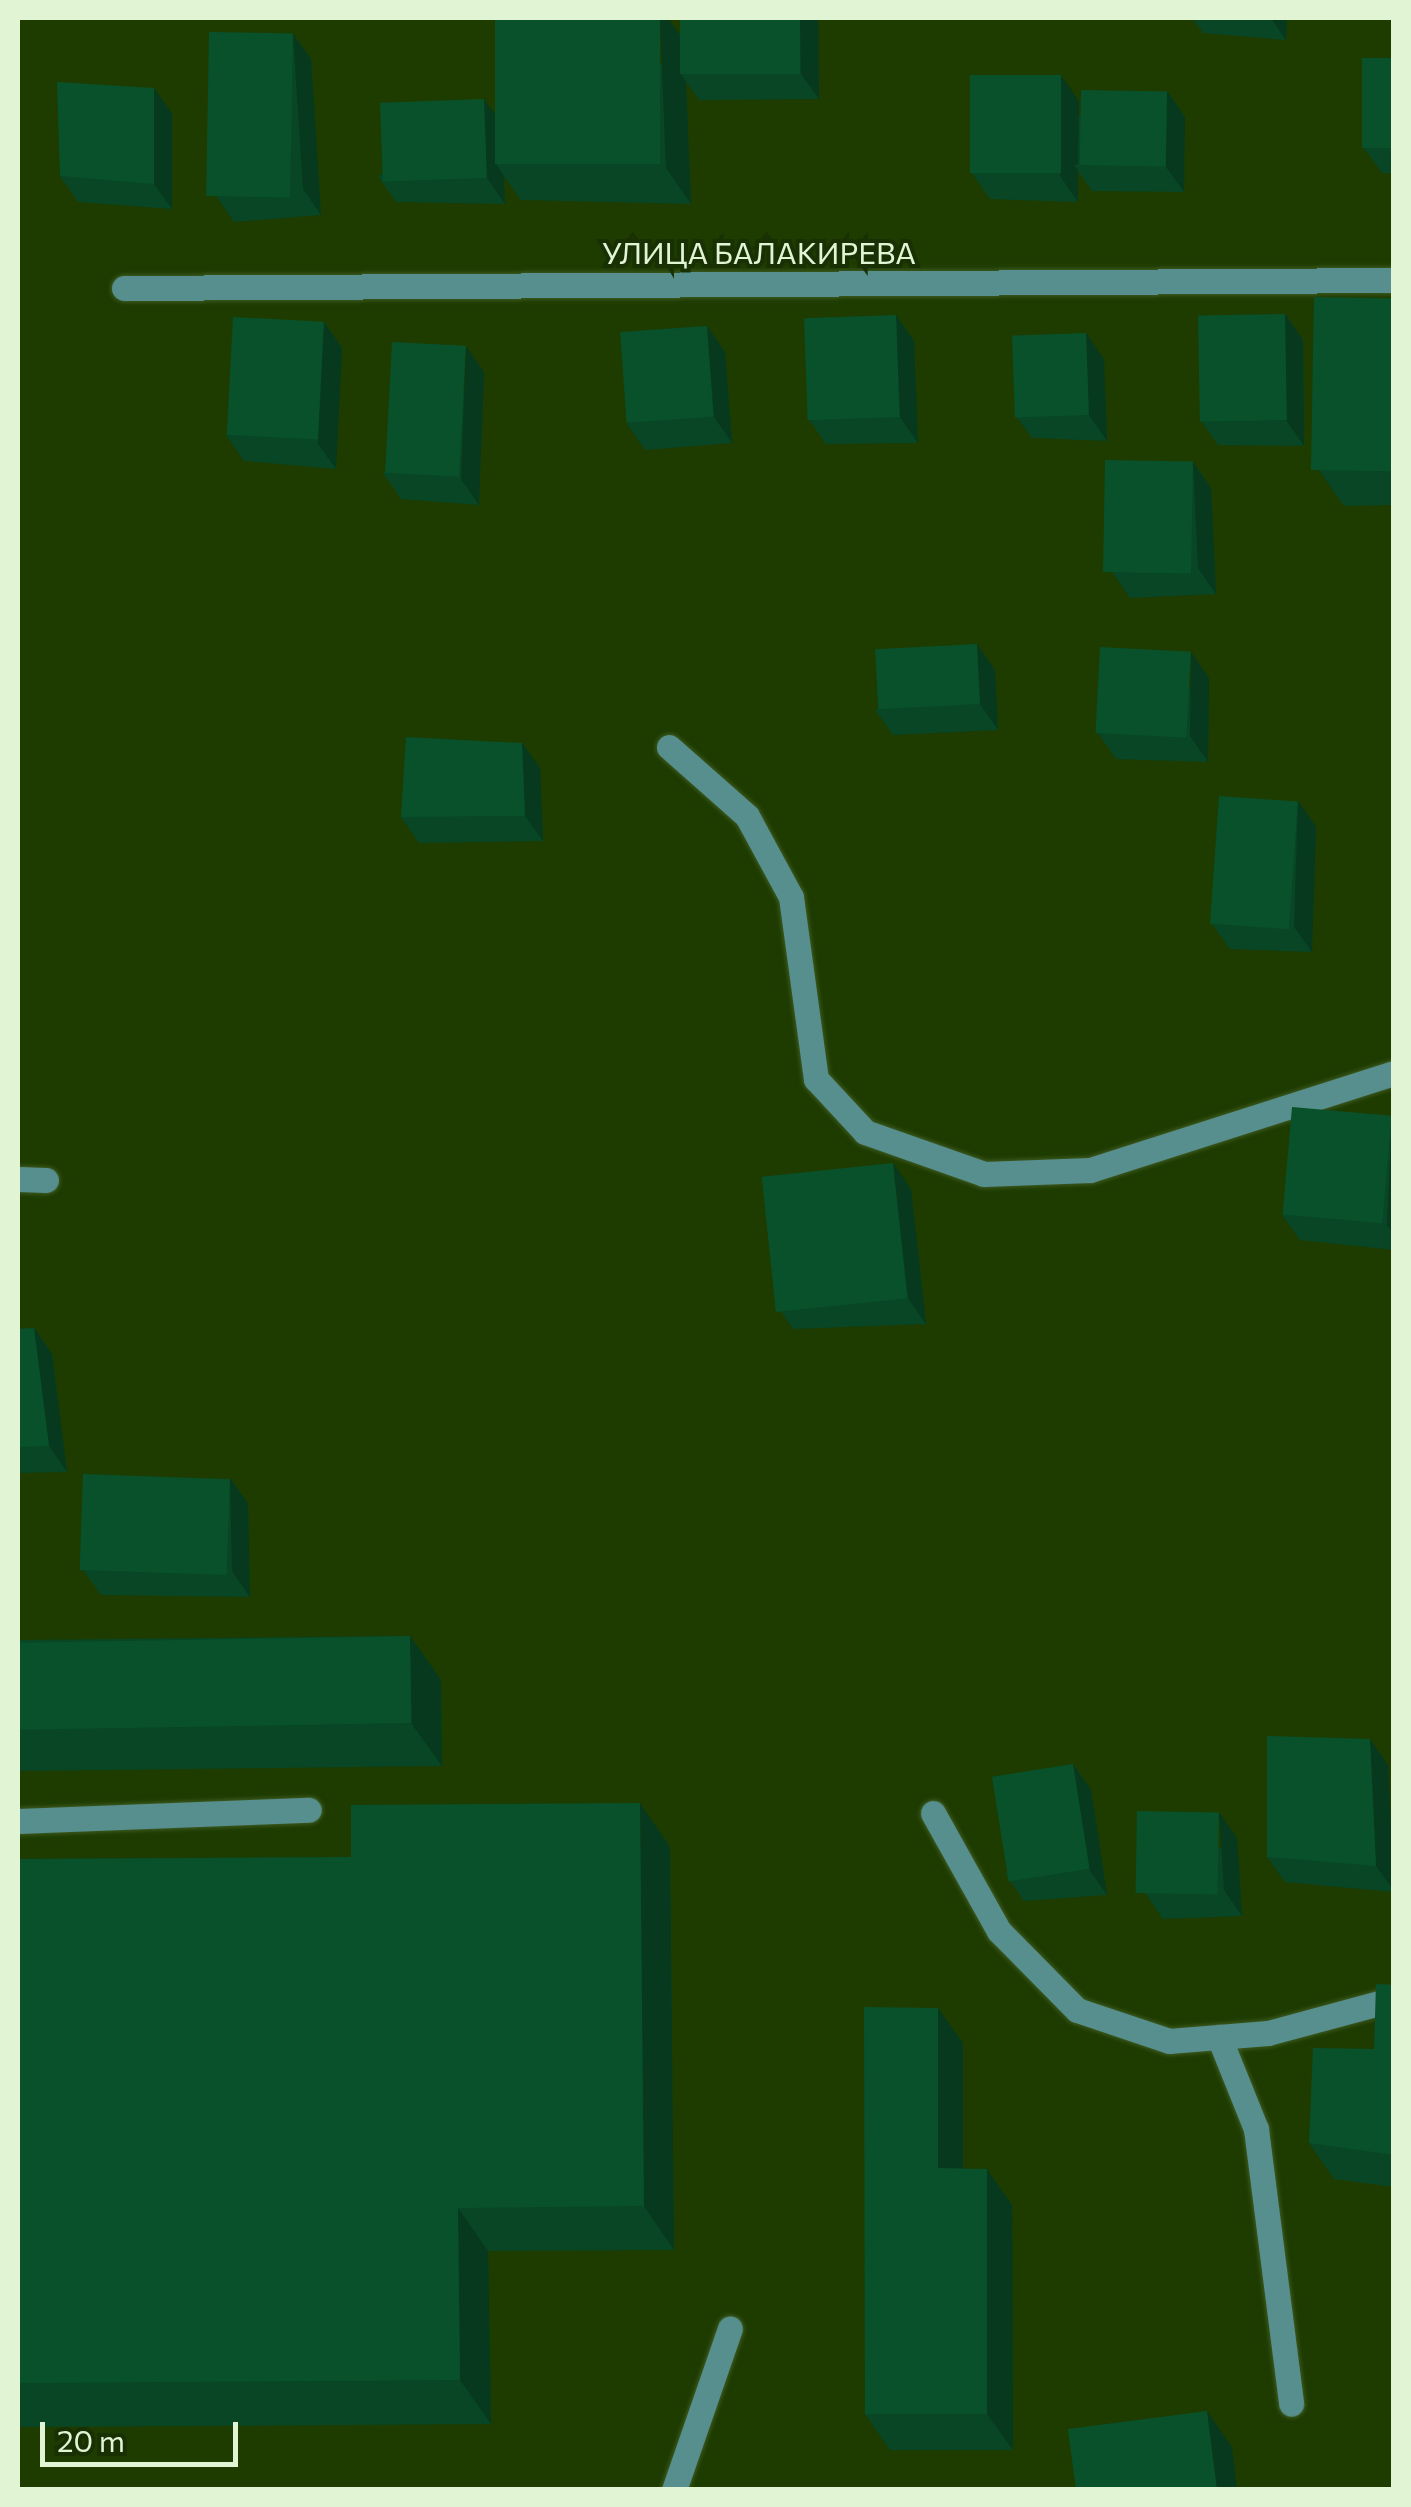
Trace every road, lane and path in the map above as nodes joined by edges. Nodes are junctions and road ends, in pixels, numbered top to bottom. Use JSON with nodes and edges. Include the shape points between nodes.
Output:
{"nodes":[{"id":1,"x":1394,"y":280,"type":"edge"},
{"id":2,"x":124,"y":288,"type":"dead end"},
{"id":3,"x":669,"y":747,"type":"dead end"},
{"id":4,"x":1394,"y":1073,"type":"edge"},
{"id":5,"x":18,"y":1179,"type":"edge"},
{"id":6,"x":46,"y":1180,"type":"dead end"},
{"id":7,"x":309,"y":1810,"type":"dead end"},
{"id":8,"x":933,"y":1814,"type":"dead end"},
{"id":9,"x":18,"y":1821,"type":"edge"},
{"id":10,"x":1394,"y":1999,"type":"edge"},
{"id":11,"x":1219,"y":2037,"type":"junction"},
{"id":12,"x":730,"y":2328,"type":"dead end"},
{"id":13,"x":1290,"y":2404,"type":"dead end"},
{"id":14,"x":674,"y":2490,"type":"edge"}],
"edges":[{"from":1,"to":2,"type":"street","name":"УЛИЦА БАЛАКИРЕВА"},
{"from":3,"to":4,"type":"street","via":[[748,816],[791,896],[816,1079],[864,1132],[984,1174],[1090,1170]]},
{"from":5,"to":6,"type":"street"},
{"from":7,"to":9,"type":"street"},
{"from":8,"to":11,"type":"street","via":[[999,1931],[1077,2010],[1169,2041]]},
{"from":10,"to":11,"type":"street","via":[[1268,2033]]},
{"from":11,"to":13,"type":"street","via":[[1256,2129]]},
{"from":12,"to":14,"type":"street"}]}
